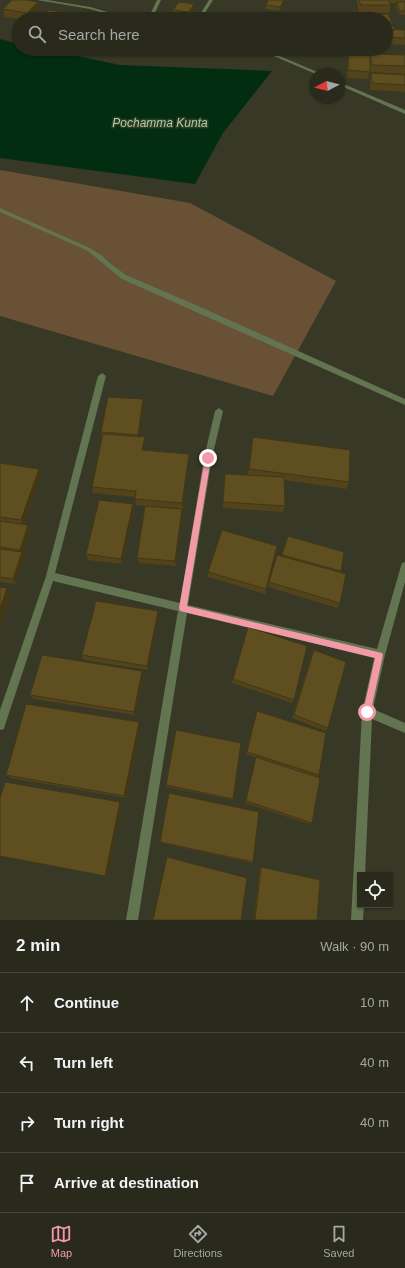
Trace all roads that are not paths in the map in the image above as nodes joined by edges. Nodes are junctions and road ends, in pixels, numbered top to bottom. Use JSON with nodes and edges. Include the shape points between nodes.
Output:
{"nodes":[{"id":1,"x":38,"y":0,"type":"edge"},
{"id":2,"x":159,"y":0,"type":"edge"},
{"id":3,"x":211,"y":0,"type":"edge"},
{"id":4,"x":108,"y":12,"type":"edge"},
{"id":5,"x":153,"y":12,"type":"edge"},
{"id":6,"x":203,"y":12,"type":"edge"},
{"id":7,"x":276,"y":56,"type":"edge"},
{"id":8,"x":309,"y":69,"type":"edge"},
{"id":9,"x":345,"y":86,"type":"edge"},
{"id":10,"x":405,"y":112,"type":"edge"},
{"id":11,"x":0,"y":210,"type":"edge"},
{"id":12,"x":102,"y":376,"type":"dead end"},
{"id":13,"x":405,"y":402,"type":"edge"},
{"id":14,"x":219,"y":411,"type":"dead end"},
{"id":15,"x":405,"y":566,"type":"edge"},
{"id":16,"x":50,"y":576,"type":"junction"},
{"id":17,"x":183,"y":608,"type":"junction"},
{"id":18,"x":380,"y":655,"type":"junction"},
{"id":19,"x":367,"y":712,"type":"junction"},
{"id":20,"x":1,"y":720,"type":"edge"},
{"id":21,"x":405,"y":728,"type":"edge"},
{"id":22,"x":132,"y":920,"type":"edge"},
{"id":23,"x":357,"y":920,"type":"edge"}],
"edges":[{"from":1,"to":4,"type":"street","via":[[90,6]]},
{"from":2,"to":5,"type":"street"},
{"from":3,"to":6,"type":"street"},
{"from":7,"to":8,"type":"street"},
{"from":9,"to":10,"type":"street"},
{"from":11,"to":13,"type":"street","via":[[88,249],[124,277]]},
{"from":12,"to":16,"type":"street"},
{"from":14,"to":17,"type":"street","via":[[208,458]]},
{"from":15,"to":18,"type":"street"},
{"from":16,"to":17,"type":"street"},
{"from":16,"to":20,"type":"street"},
{"from":17,"to":18,"type":"street"},
{"from":17,"to":22,"type":"street"},
{"from":18,"to":19,"type":"street"},
{"from":19,"to":21,"type":"street"},
{"from":19,"to":23,"type":"street"}]}
